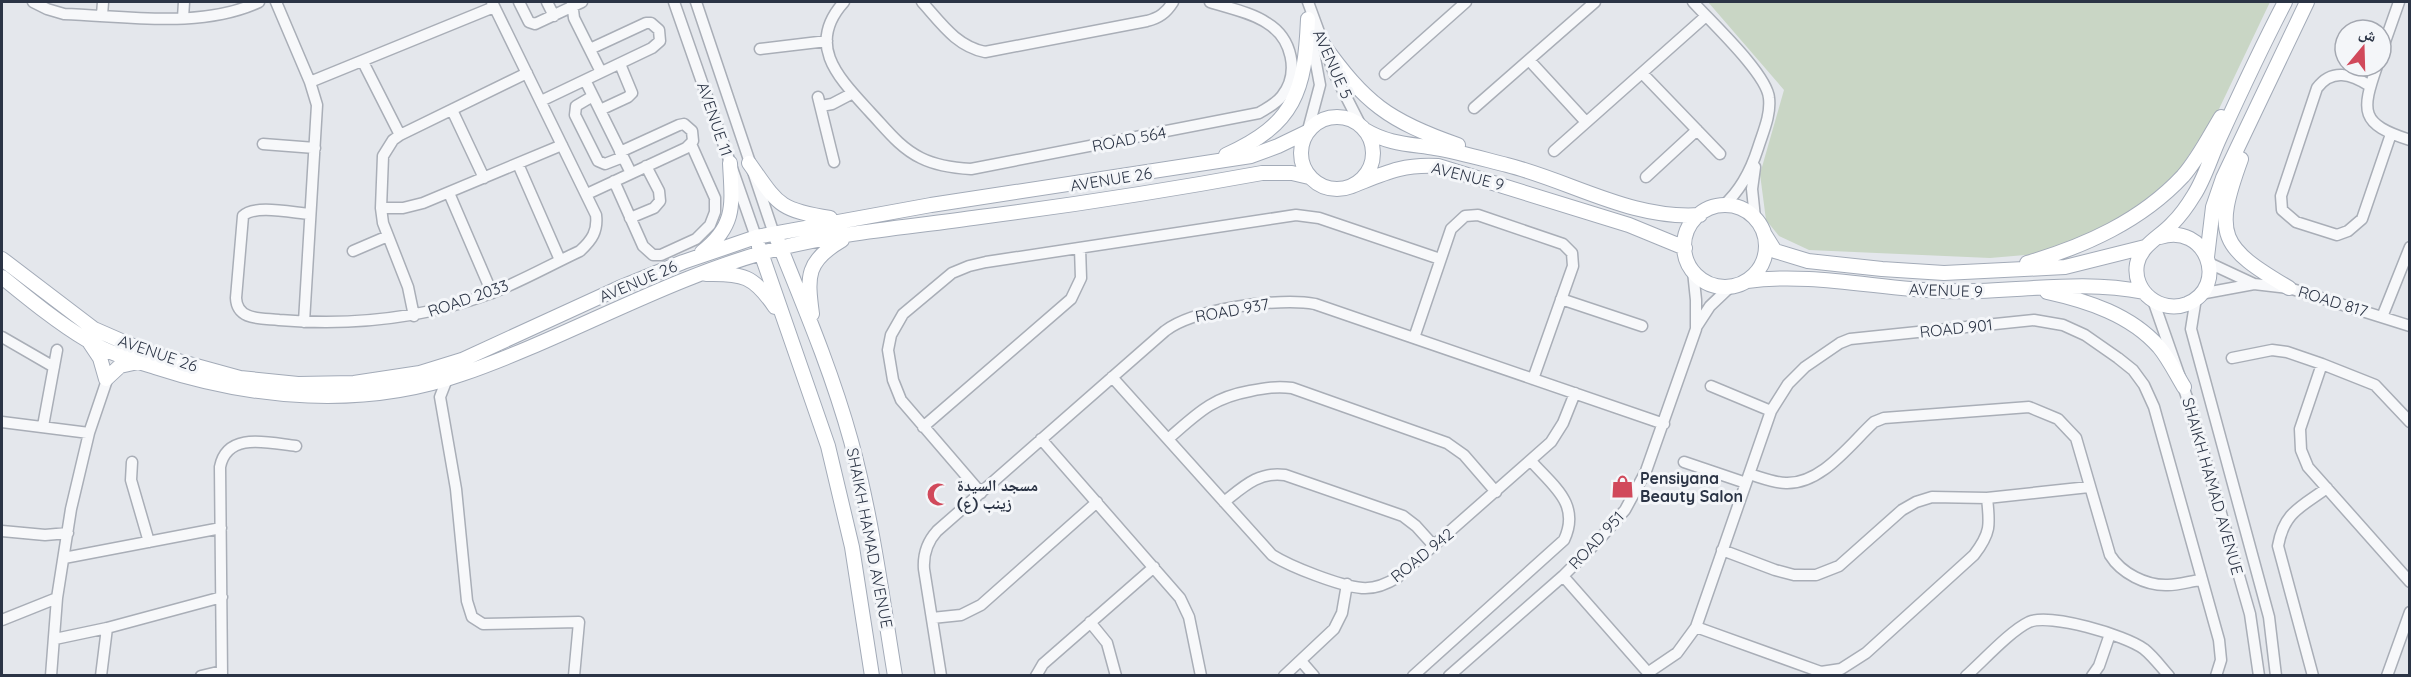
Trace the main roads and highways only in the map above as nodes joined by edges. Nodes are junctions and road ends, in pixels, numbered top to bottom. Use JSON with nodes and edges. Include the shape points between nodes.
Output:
{"nodes":[{"id":1,"x":2285,"y":2,"type":"edge"},
{"id":2,"x":2309,"y":2,"type":"edge"},
{"id":3,"x":1308,"y":20,"type":"road end"},
{"id":4,"x":1322,"y":43,"type":"road end"},
{"id":5,"x":2247,"y":78,"type":"junction"},
{"id":6,"x":2267,"y":85,"type":"junction"},
{"id":7,"x":1363,"y":128,"type":"junction"},
{"id":8,"x":1307,"y":131,"type":"junction"},
{"id":9,"x":730,"y":163,"type":"road end"},
{"id":10,"x":749,"y":163,"type":"road end"},
{"id":11,"x":1204,"y":165,"type":"junction"},
{"id":12,"x":1510,"y":166,"type":"junction"},
{"id":13,"x":1309,"y":177,"type":"junction"},
{"id":14,"x":1352,"y":186,"type":"junction"},
{"id":15,"x":1700,"y":215,"type":"junction"},
{"id":16,"x":844,"y":220,"type":"junction"},
{"id":17,"x":774,"y":234,"type":"junction"},
{"id":18,"x":852,"y":234,"type":"junction"},
{"id":19,"x":1765,"y":235,"type":"junction"},
{"id":20,"x":756,"y":237,"type":"junction"},
{"id":21,"x":2160,"y":237,"type":"junction"},
{"id":22,"x":2145,"y":247,"type":"junction"},
{"id":23,"x":780,"y":248,"type":"junction"},
{"id":24,"x":1685,"y":248,"type":"junction"},
{"id":25,"x":762,"y":253,"type":"junction"},
{"id":26,"x":2,"y":259,"type":"edge"},
{"id":27,"x":693,"y":259,"type":"junction"},
{"id":28,"x":2208,"y":260,"type":"junction"},
{"id":29,"x":2007,"y":269,"type":"junction"},
{"id":30,"x":695,"y":274,"type":"junction"},
{"id":31,"x":2,"y":277,"type":"edge"},
{"id":32,"x":1747,"y":281,"type":"junction"},
{"id":33,"x":2289,"y":288,"type":"road end"},
{"id":34,"x":2031,"y":289,"type":"junction"},
{"id":35,"x":2149,"y":296,"type":"junction"},
{"id":36,"x":786,"y":323,"type":"junction"},
{"id":37,"x":814,"y":331,"type":"junction"},
{"id":38,"x":88,"y":341,"type":"junction"},
{"id":39,"x":117,"y":347,"type":"junction"},
{"id":40,"x":138,"y":362,"type":"junction"},
{"id":41,"x":2184,"y":387,"type":"road end"},
{"id":42,"x":872,"y":675,"type":"edge"},
{"id":43,"x":895,"y":675,"type":"edge"}],
"edges":[{"from":1,"to":5,"type":"main road"},
{"from":2,"to":6,"type":"main road"},
{"from":3,"to":11,"type":"main road","via":[[1306,61],[1299,88],[1287,111],[1262,136]]},
{"from":4,"to":12,"type":"main road","via":[[1359,91],[1390,116]]},
{"from":5,"to":21,"type":"main road","via":[[2196,193]]},
{"from":5,"to":29,"type":"main road","via":[[2184,174],[2160,198],[2097,238]]},
{"from":6,"to":28,"type":"main road","via":[[2212,207]]},
{"from":6,"to":33,"type":"main road","via":[[2230,188],[2224,220],[2230,244],[2245,261]]},
{"from":7,"to":8,"type":"main road","via":[[1352,119],[1328,117]]},
{"from":7,"to":12,"type":"main road","name":"AVENUE 9","via":[[1398,144],[1446,150]]},
{"from":7,"to":14,"type":"main road","via":[[1373,150],[1372,161],[1361,180]]},
{"from":8,"to":11,"type":"main road","name":"AVENUE 26","via":[[1265,152]]},
{"from":8,"to":13,"type":"main road","via":[[1302,140],[1301,159]]},
{"from":9,"to":27,"type":"main road","via":[[732,209],[727,225],[716,241]]},
{"from":10,"to":16,"type":"main road","via":[[782,205],[801,213]]},
{"from":11,"to":16,"type":"main road","name":"AVENUE 26"},
{"from":12,"to":15,"type":"main road","name":"AVENUE 9","via":[[1651,213]]},
{"from":13,"to":14,"type":"main road","via":[[1324,187]]},
{"from":13,"to":18,"type":"main road","name":"AVENUE 26","via":[[1262,173],[1023,212]]},
{"from":14,"to":24,"type":"main road","name":"AVENUE 9","via":[[1398,168],[1438,166],[1629,225]]},
{"from":15,"to":19,"type":"main road","via":[[1711,208],[1740,208],[1755,218]]},
{"from":15,"to":24,"type":"main road","via":[[1688,230]]},
{"from":16,"to":17,"type":"main road","name":"AVENUE 26"},
{"from":17,"to":20,"type":"main road","name":"AVENUE 26"},
{"from":17,"to":23,"type":"main road","name":"SHAIKH HAMAD AVENUE"},
{"from":18,"to":23,"type":"main road","name":"AVENUE 26"},
{"from":18,"to":37,"type":"main road","via":[[820,254],[813,266],[809,288]]},
{"from":19,"to":29,"type":"main road","name":"AVENUE 9","via":[[1775,251],[1808,261],[1944,273]]},
{"from":19,"to":32,"type":"main road","via":[[1765,256]]},
{"from":20,"to":25,"type":"main road","name":"SHAIKH HAMAD AVENUE"},
{"from":20,"to":27,"type":"main road","name":"AVENUE 26"},
{"from":21,"to":22,"type":"main road"},
{"from":21,"to":28,"type":"main road","via":[[2171,234],[2195,241]]},
{"from":22,"to":29,"type":"main road","name":"AVENUE 9","via":[[2066,267]]},
{"from":22,"to":35,"type":"main road","via":[[2137,270],[2139,283]]},
{"from":23,"to":25,"type":"main road","name":"AVENUE 26"},
{"from":23,"to":37,"type":"main road","name":"SHAIKH HAMAD AVENUE"},
{"from":24,"to":32,"type":"main road","via":[[1693,271],[1709,284],[1730,287]]},
{"from":25,"to":30,"type":"main road","name":"AVENUE 26"},
{"from":25,"to":36,"type":"main road","name":"SHAIKH HAMAD AVENUE"},
{"from":26,"to":39,"type":"main road","name":"AVENUE 26"},
{"from":27,"to":39,"type":"main road","name":"AVENUE 26","via":[[619,288],[462,360],[376,381],[298,384],[240,378]]},
{"from":28,"to":35,"type":"main road","via":[[2209,277],[2198,296],[2185,304],[2172,306]]},
{"from":30,"to":36,"type":"main road","via":[[730,273],[750,279],[763,289]]},
{"from":30,"to":40,"type":"main road","name":"AVENUE 26","via":[[551,339],[429,384],[372,393],[276,394],[238,390]]},
{"from":31,"to":38,"type":"main road","name":"AVENUE 26"},
{"from":32,"to":34,"type":"main road","name":"AVENUE 9","via":[[1783,277],[1945,291]]},
{"from":34,"to":35,"type":"main road","name":"AVENUE 9","via":[[2108,286]]},
{"from":34,"to":41,"type":"main road","via":[[2080,300],[2120,316],[2160,348]]},
{"from":36,"to":42,"type":"main road","name":"SHAIKH HAMAD AVENUE","via":[[840,493]]},
{"from":37,"to":43,"type":"main road","name":"SHAIKH HAMAD AVENUE","via":[[843,414],[867,503]]},
{"from":38,"to":39,"type":"main road","name":"AVENUE 26"},
{"from":38,"to":40,"type":"main road","via":[[100,358],[106,379],[120,366]]},
{"from":39,"to":40,"type":"main road","name":"AVENUE 26"}]}
